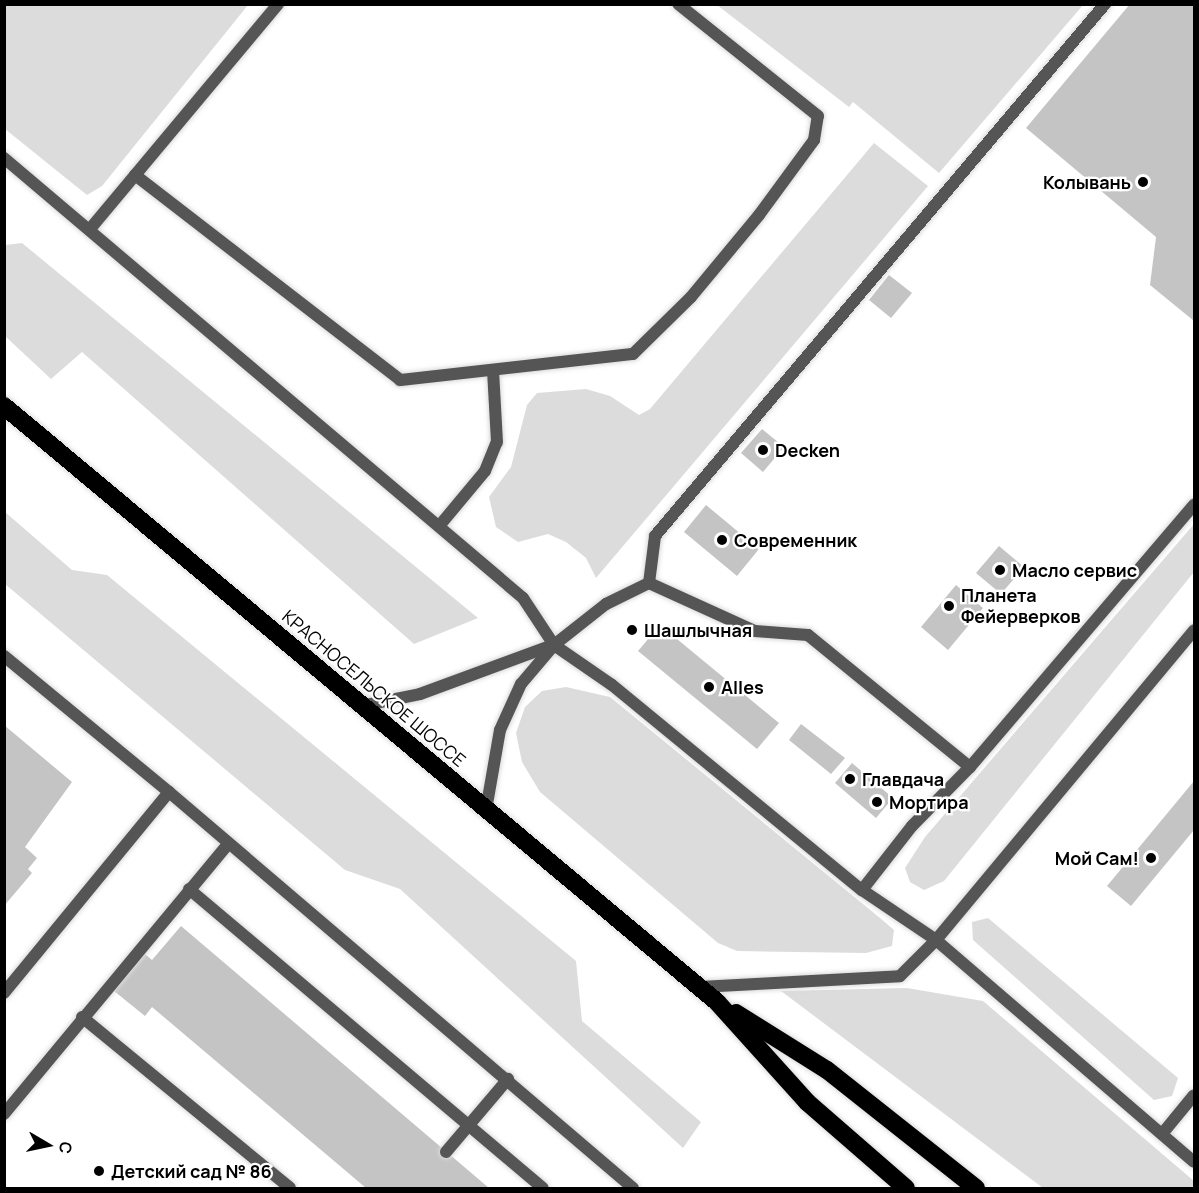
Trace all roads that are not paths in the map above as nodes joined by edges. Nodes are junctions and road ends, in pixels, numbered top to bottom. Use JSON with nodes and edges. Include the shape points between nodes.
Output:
{"nodes":[{"id":1,"x":278,"y":4,"type":"edge"},
{"id":2,"x":678,"y":4,"type":"edge"},
{"id":3,"x":1105,"y":4,"type":"edge"},
{"id":4,"x":4,"y":158,"type":"edge"},
{"id":5,"x":135,"y":175,"type":"junction"},
{"id":6,"x":90,"y":229,"type":"junction"},
{"id":7,"x":492,"y":371,"type":"junction"},
{"id":8,"x":4,"y":406,"type":"edge"},
{"id":9,"x":1194,"y":505,"type":"edge"},
{"id":10,"x":440,"y":525,"type":"junction"},
{"id":11,"x":649,"y":583,"type":"junction"},
{"id":12,"x":1194,"y":630,"type":"edge"},
{"id":13,"x":554,"y":645,"type":"junction"},
{"id":14,"x":4,"y":656,"type":"edge"},
{"id":15,"x":361,"y":705,"type":"junction"},
{"id":16,"x":970,"y":767,"type":"junction"},
{"id":17,"x":169,"y":792,"type":"junction"},
{"id":18,"x":486,"y":810,"type":"junction"},
{"id":19,"x":228,"y":844,"type":"junction"},
{"id":20,"x":189,"y":889,"type":"junction"},
{"id":21,"x":862,"y":890,"type":"junction"},
{"id":22,"x":936,"y":940,"type":"junction"},
{"id":23,"x":700,"y":987,"type":"junction"},
{"id":24,"x":4,"y":993,"type":"edge"},
{"id":25,"x":717,"y":1002,"type":"junction"},
{"id":26,"x":82,"y":1017,"type":"junction"},
{"id":27,"x":508,"y":1079,"type":"junction"},
{"id":28,"x":1194,"y":1095,"type":"edge"},
{"id":29,"x":4,"y":1114,"type":"edge"},
{"id":30,"x":469,"y":1125,"type":"junction"},
{"id":31,"x":1162,"y":1134,"type":"junction"},
{"id":32,"x":446,"y":1152,"type":"dead end"},
{"id":33,"x":1194,"y":1162,"type":"edge"},
{"id":34,"x":290,"y":1188,"type":"edge"},
{"id":35,"x":543,"y":1188,"type":"edge"},
{"id":36,"x":633,"y":1188,"type":"edge"},
{"id":37,"x":906,"y":1188,"type":"edge"},
{"id":38,"x":976,"y":1188,"type":"edge"}],
"edges":[{"from":1,"to":5,"type":"lane"},
{"from":2,"to":7,"type":"lane","via":[[818,116],[814,141],[698,288],[633,354]]},
{"from":3,"to":11,"type":"lane","via":[[655,536]]},
{"from":4,"to":6,"type":"lane"},
{"from":5,"to":6,"type":"lane"},
{"from":5,"to":7,"type":"lane","via":[[400,380]]},
{"from":6,"to":10,"type":"lane"},
{"from":7,"to":10,"type":"lane","via":[[497,442],[484,471]]},
{"from":8,"to":15,"type":"highway","name":"КРАСНОСЕЛЬСКОЕ ШОССЕ"},
{"from":9,"to":16,"type":"lane"},
{"from":10,"to":13,"type":"lane","via":[[523,598]]},
{"from":11,"to":13,"type":"lane","via":[[606,604]]},
{"from":11,"to":16,"type":"lane","via":[[755,631],[808,635]]},
{"from":12,"to":22,"type":"lane"},
{"from":13,"to":15,"type":"lane","via":[[420,694]]},
{"from":13,"to":18,"type":"lane","via":[[520,684],[500,730]]},
{"from":13,"to":21,"type":"lane","via":[[612,685]]},
{"from":14,"to":17,"type":"lane"},
{"from":15,"to":18,"type":"highway","name":"КРАСНОСЕЛЬСКОЕ ШОССЕ"},
{"from":16,"to":21,"type":"lane","via":[[912,826]]},
{"from":17,"to":19,"type":"lane"},
{"from":17,"to":24,"type":"lane"},
{"from":18,"to":23,"type":"highway","name":"КРАСНОСЕЛЬСКОЕ ШОССЕ"},
{"from":19,"to":20,"type":"lane"},
{"from":19,"to":27,"type":"lane"},
{"from":20,"to":26,"type":"lane"},
{"from":20,"to":30,"type":"lane"},
{"from":21,"to":22,"type":"lane"},
{"from":22,"to":23,"type":"lane","via":[[900,976]]},
{"from":22,"to":31,"type":"lane"},
{"from":23,"to":25,"type":"highway","name":"КРАСНОСЕЛЬСКОЕ ШОССЕ"},
{"from":25,"to":37,"type":"highway","name":"КРАСНОСЕЛЬСКОЕ ШОССЕ","via":[[807,1102]]},
{"from":25,"to":38,"type":"highway","name":"КРАСНОСЕЛЬСКОЕ ШОССЕ","via":[[827,1070]]},
{"from":26,"to":29,"type":"lane"},
{"from":26,"to":34,"type":"lane"},
{"from":27,"to":30,"type":"lane"},
{"from":27,"to":36,"type":"lane"},
{"from":28,"to":31,"type":"lane"},
{"from":30,"to":32,"type":"lane"},
{"from":30,"to":35,"type":"lane"},
{"from":31,"to":33,"type":"lane"}]}
